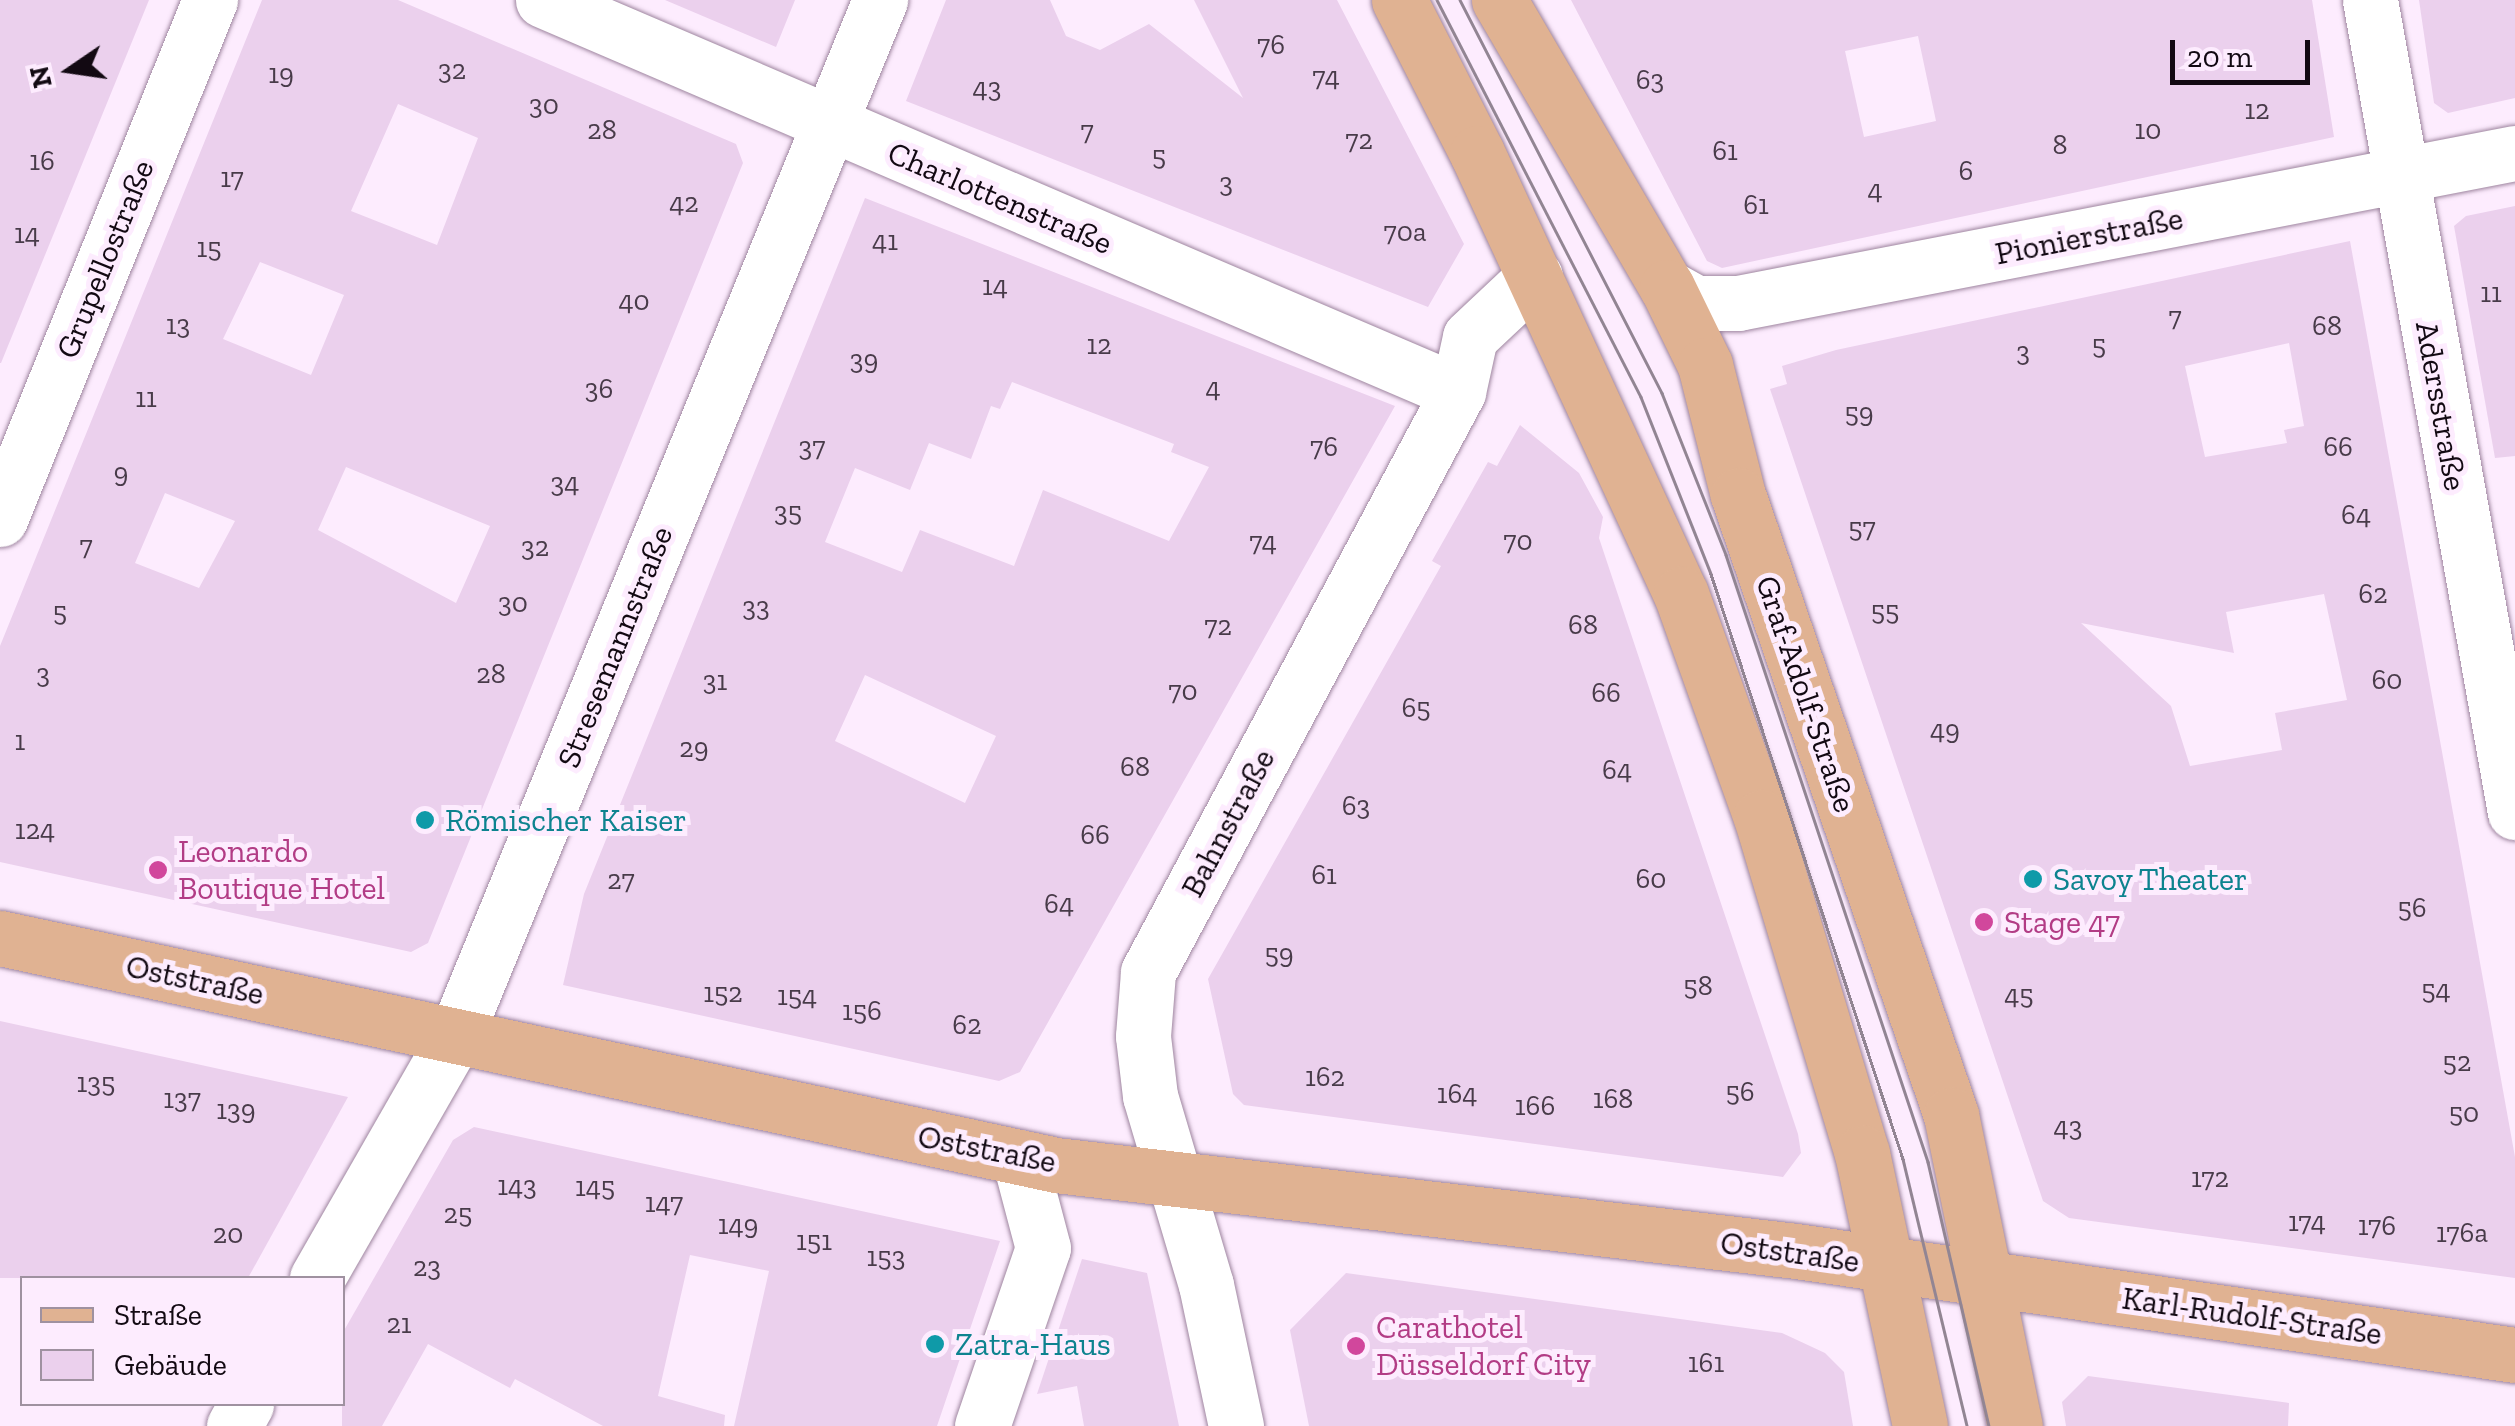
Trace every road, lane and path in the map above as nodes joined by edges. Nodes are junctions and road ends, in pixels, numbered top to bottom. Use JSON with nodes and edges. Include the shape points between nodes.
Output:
{"nodes":[{"id":1,"x":210,"y":0,"type":"edge"},
{"id":2,"x":542,"y":0,"type":"edge"},
{"id":3,"x":880,"y":0,"type":"edge"},
{"id":4,"x":1399,"y":0,"type":"edge"},
{"id":5,"x":1499,"y":0,"type":"edge"},
{"id":6,"x":2370,"y":0,"type":"edge"},
{"id":7,"x":830,"y":126,"type":"junction"},
{"id":8,"x":2515,"y":153,"type":"edge"},
{"id":9,"x":2399,"y":178,"type":"junction"},
{"id":10,"x":1535,"y":276,"type":"junction"},
{"id":11,"x":1667,"y":287,"type":"junction"},
{"id":12,"x":1458,"y":392,"type":"junction"},
{"id":13,"x":0,"y":519,"type":"edge"},
{"id":14,"x":2515,"y":812,"type":"edge"},
{"id":15,"x":0,"y":938,"type":"edge"},
{"id":16,"x":455,"y":1036,"type":"junction"},
{"id":17,"x":1019,"y":1157,"type":"junction"},
{"id":18,"x":1177,"y":1178,"type":"junction"},
{"id":19,"x":1887,"y":1265,"type":"junction"},
{"id":20,"x":318,"y":1276,"type":"edge"},
{"id":21,"x":1988,"y":1278,"type":"junction"},
{"id":22,"x":2515,"y":1355,"type":"edge"},
{"id":23,"x":982,"y":1426,"type":"edge"},
{"id":24,"x":1236,"y":1426,"type":"edge"},
{"id":25,"x":1920,"y":1426,"type":"edge"},
{"id":26,"x":2016,"y":1426,"type":"edge"}],
"edges":[{"from":1,"to":13,"type":"street","name":"Grupellostraße"},
{"from":2,"to":7,"type":"street","name":"Charlottenstraße"},
{"from":3,"to":7,"type":"street","name":"Stresemannstraße"},
{"from":4,"to":10,"type":"main road"},
{"from":5,"to":11,"type":"main road","name":"Graf-Adolf-Straße"},
{"from":6,"to":9,"type":"street","name":"Adersstraße"},
{"from":7,"to":12,"type":"street","name":"Charlottenstraße"},
{"from":7,"to":16,"type":"street","name":"Stresemannstraße"},
{"from":8,"to":9,"type":"street","name":"Pionierstraße"},
{"from":9,"to":11,"type":"street","name":"Pionierstraße","via":[[1738,303],[1696,304]]},
{"from":9,"to":14,"type":"street","name":"Adersstraße"},
{"from":10,"to":12,"type":"street","name":"Bahnstraße","via":[[1470,337]]},
{"from":10,"to":19,"type":"main road","via":[[1571,368],[1662,548],[1761,817],[1862,1153]]},
{"from":11,"to":21,"type":"main road","name":"Graf-Adolf-Straße","via":[[1705,365],[1738,495],[1951,1116]]},
{"from":12,"to":18,"type":"street","name":"Bahnstraße","via":[[1148,972],[1143,1036],[1150,1096]]},
{"from":15,"to":16,"type":"main road","name":"Oststraße"},
{"from":16,"to":17,"type":"main road","name":"Oststraße"},
{"from":16,"to":20,"type":"street","name":"Stresemannstraße"},
{"from":17,"to":18,"type":"main road","name":"Oststraße"},
{"from":17,"to":23,"type":"street","via":[[1043,1248]]},
{"from":18,"to":19,"type":"main road","name":"Oststraße"},
{"from":18,"to":24,"type":"street","name":"Bahnstraße"},
{"from":19,"to":21,"type":"main road","name":"Oststraße"},
{"from":19,"to":25,"type":"main road"},
{"from":21,"to":22,"type":"main road","name":"Karl-Rudolf-Straße"},
{"from":21,"to":26,"type":"main road","name":"Graf-Adolf-Straße"}]}
